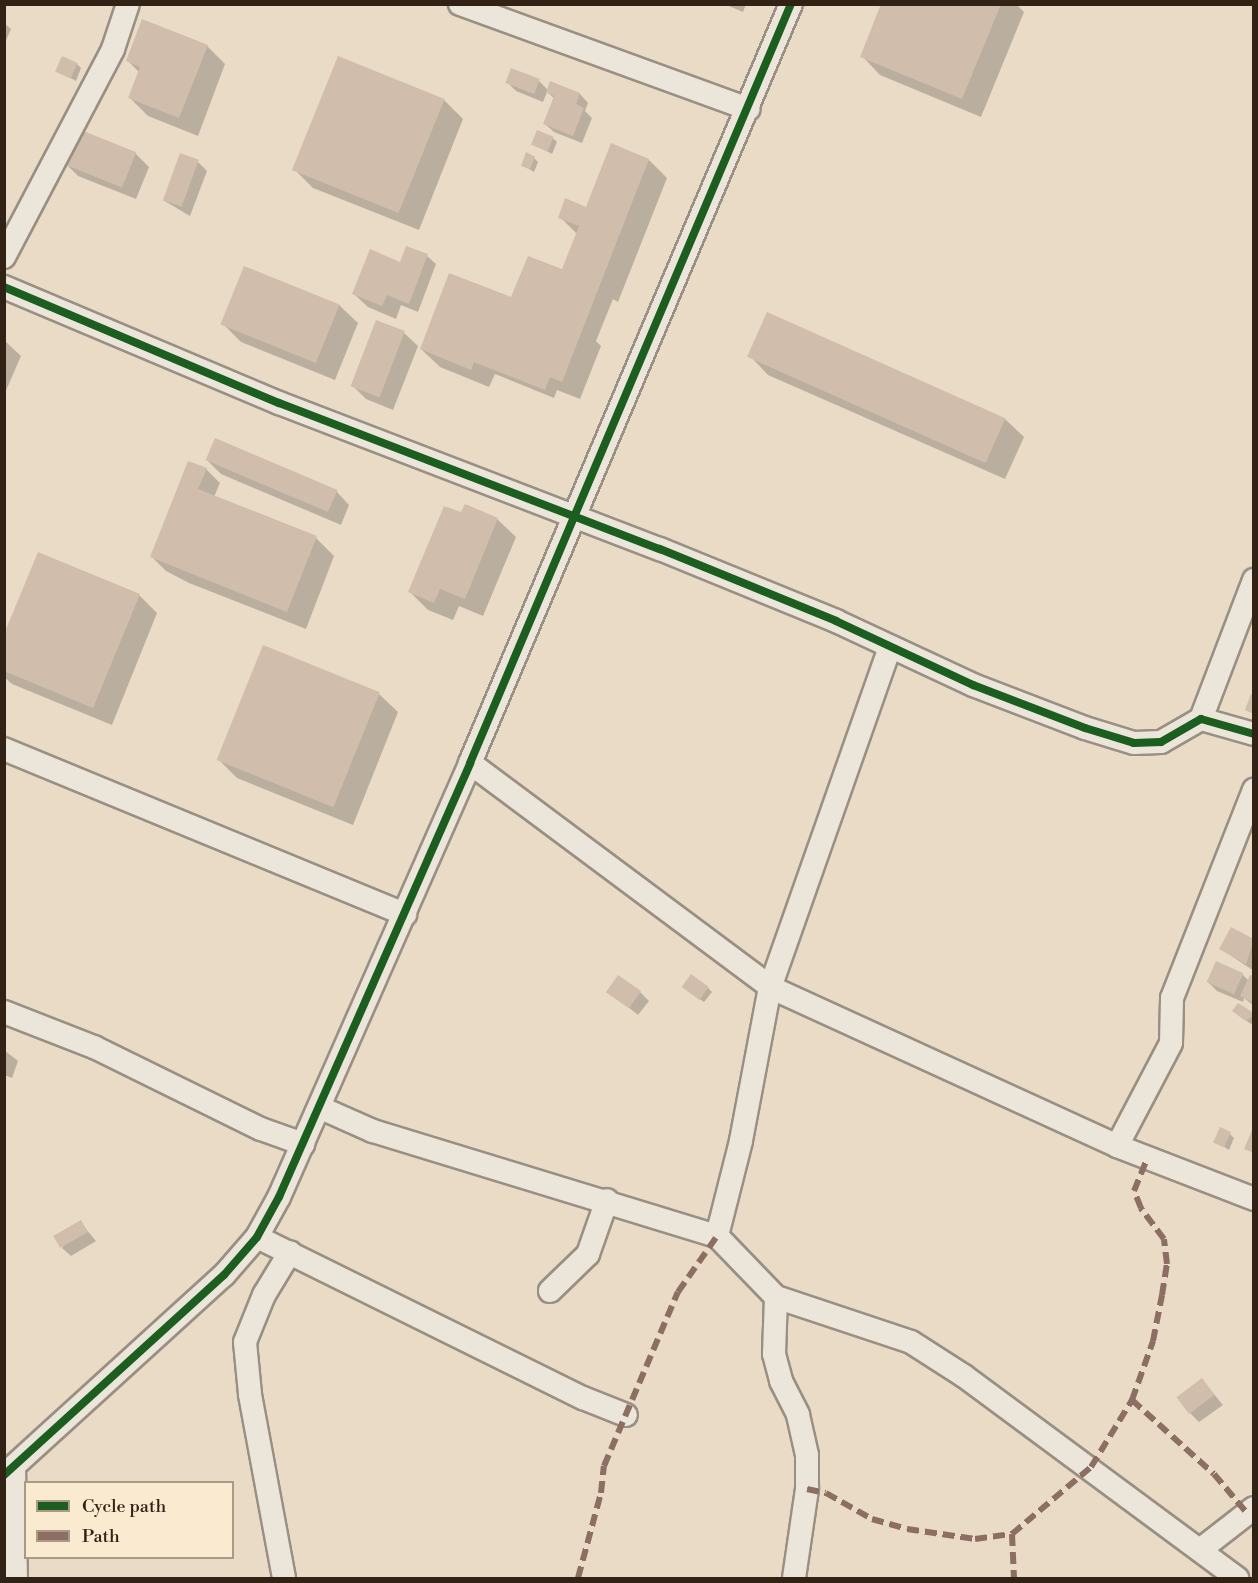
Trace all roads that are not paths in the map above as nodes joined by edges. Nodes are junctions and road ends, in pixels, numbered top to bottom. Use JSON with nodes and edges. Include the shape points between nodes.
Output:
{"nodes":[{"id":1,"x":128,"y":4,"type":"edge"},
{"id":2,"x":460,"y":4,"type":"edge"},
{"id":3,"x":791,"y":4,"type":"edge"},
{"id":4,"x":749,"y":109,"type":"junction"},
{"id":5,"x":4,"y":257,"type":"edge"},
{"id":6,"x":4,"y":287,"type":"edge"},
{"id":7,"x":574,"y":518,"type":"junction"},
{"id":8,"x":1254,"y":580,"type":"edge"},
{"id":9,"x":890,"y":647,"type":"junction"},
{"id":10,"x":1201,"y":719,"type":"junction"},
{"id":11,"x":1254,"y":734,"type":"edge"},
{"id":12,"x":4,"y":748,"type":"edge"},
{"id":13,"x":470,"y":763,"type":"junction"},
{"id":14,"x":1254,"y":790,"type":"edge"},
{"id":15,"x":405,"y":914,"type":"junction"},
{"id":16,"x":770,"y":987,"type":"junction"},
{"id":17,"x":4,"y":1012,"type":"edge"},
{"id":18,"x":321,"y":1108,"type":"junction"},
{"id":19,"x":303,"y":1144,"type":"junction"},
{"id":20,"x":1117,"y":1146,"type":"junction"},
{"id":21,"x":1254,"y":1199,"type":"edge"},
{"id":22,"x":606,"y":1200,"type":"junction"},
{"id":23,"x":717,"y":1236,"type":"junction"},
{"id":24,"x":257,"y":1237,"type":"junction"},
{"id":25,"x":290,"y":1252,"type":"junction"},
{"id":26,"x":549,"y":1291,"type":"dead end"},
{"id":27,"x":776,"y":1297,"type":"junction"},
{"id":28,"x":626,"y":1415,"type":"dead end"},
{"id":29,"x":9,"y":1471,"type":"edge"},
{"id":30,"x":1254,"y":1508,"type":"edge"},
{"id":31,"x":1200,"y":1550,"type":"junction"},
{"id":32,"x":16,"y":1578,"type":"edge"},
{"id":33,"x":284,"y":1578,"type":"edge"},
{"id":34,"x":794,"y":1578,"type":"edge"},
{"id":35,"x":1237,"y":1578,"type":"edge"}],
"edges":[{"from":1,"to":5,"type":"street","via":[[113,49]]},
{"from":2,"to":4,"type":"street"},
{"from":3,"to":4,"type":"street"},
{"from":4,"to":7,"type":"street"},
{"from":6,"to":7,"type":"street","via":[[147,350]]},
{"from":7,"to":9,"type":"street","via":[[825,617]]},
{"from":7,"to":13,"type":"street","via":[[517,643]]},
{"from":8,"to":10,"type":"street"},
{"from":9,"to":10,"type":"street","via":[[1016,702],[1134,743],[1161,742]]},
{"from":9,"to":16,"type":"street"},
{"from":10,"to":11,"type":"street"},
{"from":12,"to":15,"type":"street"},
{"from":13,"to":15,"type":"street"},
{"from":13,"to":16,"type":"street"},
{"from":14,"to":20,"type":"street","via":[[1172,998],[1171,1042]]},
{"from":15,"to":18,"type":"street"},
{"from":16,"to":20,"type":"street"},
{"from":16,"to":23,"type":"street","via":[[734,1174]]},
{"from":17,"to":19,"type":"street","via":[[94,1047],[261,1129]]},
{"from":18,"to":19,"type":"street"},
{"from":18,"to":22,"type":"street","via":[[373,1131]]},
{"from":19,"to":24,"type":"street"},
{"from":20,"to":21,"type":"street"},
{"from":22,"to":23,"type":"street"},
{"from":22,"to":26,"type":"street","via":[[588,1254]]},
{"from":23,"to":27,"type":"street"},
{"from":24,"to":25,"type":"street"},
{"from":24,"to":29,"type":"street","via":[[224,1275]]},
{"from":25,"to":28,"type":"street","via":[[413,1316]]},
{"from":25,"to":33,"type":"street","via":[[264,1295],[245,1342],[250,1394]]},
{"from":27,"to":31,"type":"street","via":[[911,1341],[1007,1406]]},
{"from":27,"to":34,"type":"street","via":[[774,1354],[798,1415],[807,1455],[807,1489]]},
{"from":29,"to":32,"type":"street"},
{"from":30,"to":31,"type":"street"},
{"from":31,"to":35,"type":"street"}]}
